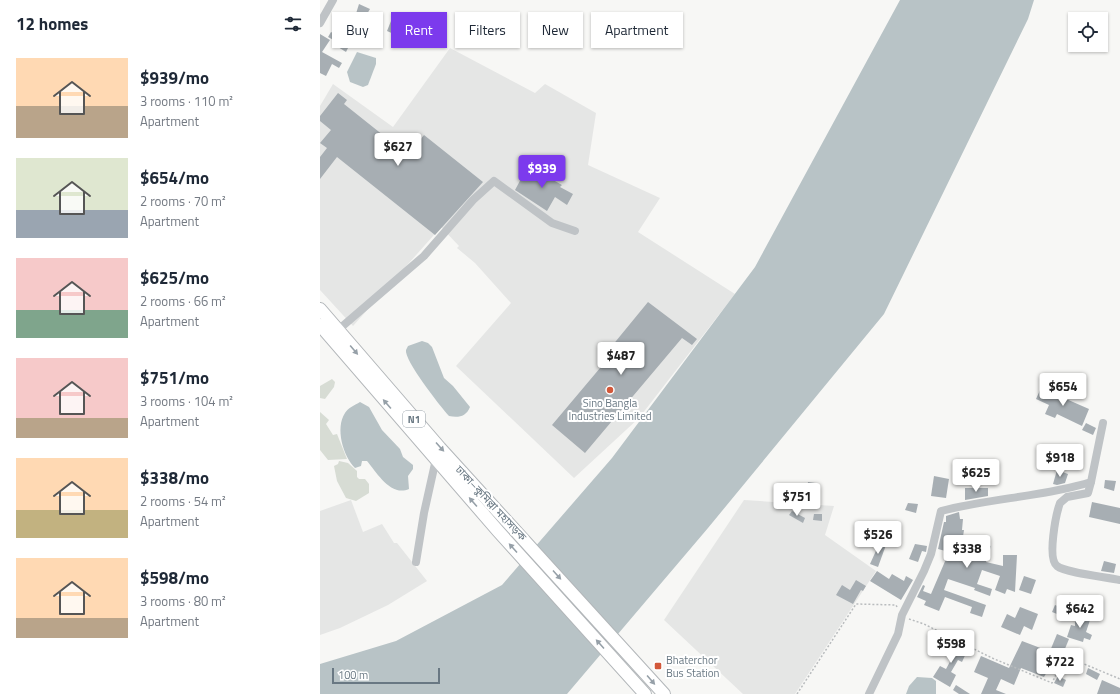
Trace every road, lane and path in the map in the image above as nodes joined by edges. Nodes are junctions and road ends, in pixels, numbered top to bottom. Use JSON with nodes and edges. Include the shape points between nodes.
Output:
{"nodes":[{"id":1,"x":333,"y":0,"type":"edge"},
{"id":2,"x":320,"y":23,"type":"edge"},
{"id":3,"x":575,"y":231,"type":"dead end"},
{"id":4,"x":320,"y":309,"type":"edge"},
{"id":5,"x":320,"y":325,"type":"edge"},
{"id":6,"x":338,"y":330,"type":"junction"},
{"id":7,"x":1103,"y":423,"type":"dead end"},
{"id":8,"x":436,"y":459,"type":"junction"},
{"id":9,"x":1091,"y":482,"type":"junction"},
{"id":10,"x":416,"y":562,"type":"dead end"},
{"id":11,"x":1120,"y":580,"type":"edge"},
{"id":12,"x":902,"y":615,"type":"junction"},
{"id":13,"x":1120,"y":679,"type":"edge"},
{"id":14,"x":645,"y":694,"type":"edge"},
{"id":15,"x":664,"y":694,"type":"edge"},
{"id":16,"x":797,"y":694,"type":"edge"},
{"id":17,"x":869,"y":694,"type":"edge"}],
"edges":[{"from":1,"to":2,"type":"street"},
{"from":3,"to":6,"type":"street","via":[[552,223],[494,181],[473,200],[424,256]]},
{"from":4,"to":6,"type":"highway","name":"ঢাকা–কুমিল্লা মহাসড়ক","number":"N1"},
{"from":8,"to":5,"type":"highway","name":"ঢাকা–কুমিল্লা মহাসড়ক","number":"N1","one_way":true},
{"from":6,"to":15,"type":"highway","name":"ঢাকা–কুমিল্লা মহাসড়ক","number":"N1","one_way":true,"via":[[430,436]]},
{"from":7,"to":9,"type":"street"},
{"from":8,"to":10,"type":"street"},
{"from":14,"to":8,"type":"highway","name":"ঢাকা–কুমিল্লা মহাসড়ক","number":"N1","one_way":true},
{"from":9,"to":11,"type":"street","via":[[1088,493],[1067,497],[1060,503],[1052,551],[1053,560],[1056,566],[1066,569]]},
{"from":9,"to":12,"type":"street","via":[[1065,490],[969,504],[941,511],[931,554]]},
{"from":12,"to":13,"type":"path","via":[[992,658],[1052,683],[1065,656]]},
{"from":12,"to":16,"type":"path","via":[[896,605],[856,604]]},
{"from":12,"to":17,"type":"street","via":[[898,634]]}]}
